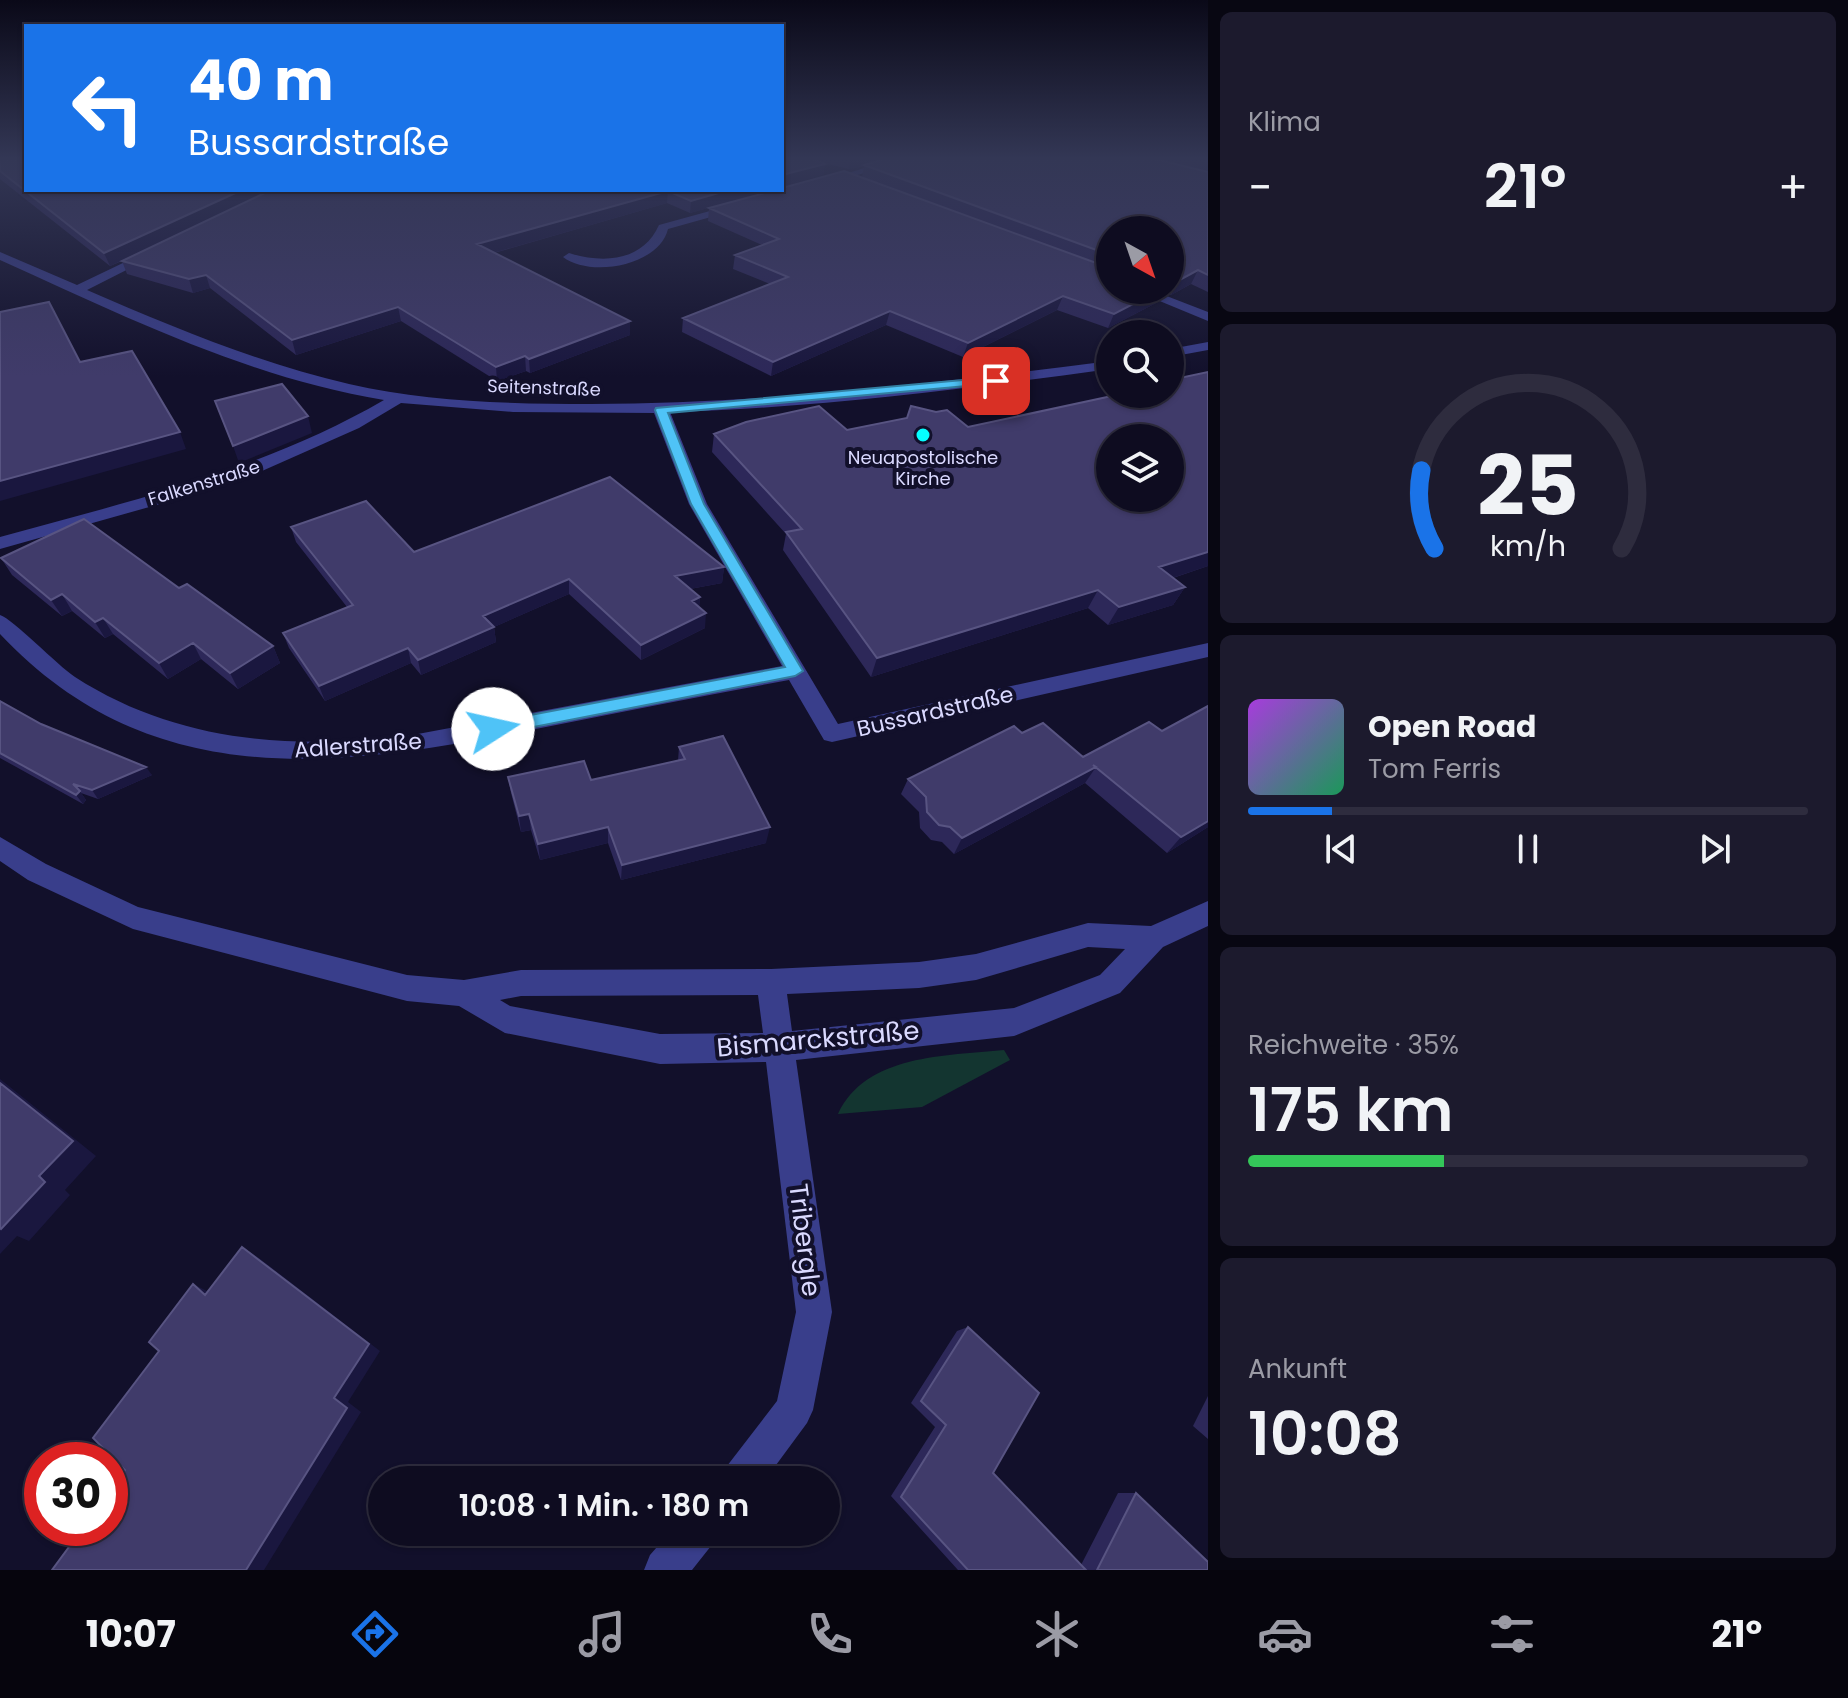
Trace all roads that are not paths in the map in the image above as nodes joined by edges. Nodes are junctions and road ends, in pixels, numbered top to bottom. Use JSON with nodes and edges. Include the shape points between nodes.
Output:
{"nodes":[{"id":1,"x":662,"y":230,"type":"edge"},
{"id":2,"x":161,"y":250,"type":"edge"},
{"id":3,"x":0,"y":256,"type":"edge"},
{"id":4,"x":569,"y":257,"type":"dead end"},
{"id":5,"x":77,"y":290,"type":"junction"},
{"id":6,"x":1175,"y":304,"type":"edge"},
{"id":7,"x":1208,"y":317,"type":"edge"},
{"id":8,"x":1208,"y":346,"type":"edge"},
{"id":9,"x":1184,"y":350,"type":"edge"},
{"id":10,"x":1096,"y":367,"type":"edge"},
{"id":11,"x":399,"y":398,"type":"junction"},
{"id":12,"x":661,"y":410,"type":"junction"},
{"id":13,"x":0,"y":543,"type":"edge"},
{"id":14,"x":0,"y":622,"type":"edge"},
{"id":15,"x":1208,"y":650,"type":"edge"},
{"id":16,"x":795,"y":671,"type":"junction"},
{"id":17,"x":0,"y":847,"type":"edge"},
{"id":18,"x":1208,"y":913,"type":"edge"},
{"id":19,"x":1153,"y":938,"type":"junction"},
{"id":20,"x":771,"y":982,"type":"junction"},
{"id":21,"x":464,"y":993,"type":"junction"},
{"id":22,"x":779,"y":1047,"type":"junction"},
{"id":23,"x":752,"y":1466,"type":"edge"},
{"id":24,"x":685,"y":1546,"type":"edge"},
{"id":25,"x":665,"y":1570,"type":"edge"}],
"edges":[{"from":1,"to":4,"type":"street","via":[[652,248],[629,256],[588,263]]},
{"from":2,"to":5,"type":"street"},
{"from":3,"to":5,"type":"street","name":"Seitenstraße"},
{"from":5,"to":11,"type":"street","name":"Seitenstraße","via":[[281,370]]},
{"from":6,"to":7,"type":"street"},
{"from":8,"to":9,"type":"street"},
{"from":10,"to":12,"type":"street","name":"Seitenstraße","via":[[967,384]]},
{"from":11,"to":12,"type":"street","name":"Seitenstraße","via":[[510,408]]},
{"from":11,"to":13,"type":"street","name":"Falkenstraße","via":[[324,441],[262,466]]},
{"from":12,"to":16,"type":"street","name":"Bussardstraße","via":[[698,504]]},
{"from":14,"to":16,"type":"street","name":"Adlerstraße","via":[[70,686],[137,722],[228,747],[316,752],[403,744]]},
{"from":15,"to":16,"type":"street","name":"Bussardstraße","via":[[832,734]]},
{"from":17,"to":21,"type":"street","name":"Bismarckstraße","via":[[37,872],[133,917],[407,988]]},
{"from":18,"to":19,"type":"street","name":"Bismarckstraße"},
{"from":19,"to":20,"type":"street","name":"Bismarckstraße","via":[[1088,935],[976,967]]},
{"from":19,"to":22,"type":"street","name":"Bismarckstraße","via":[[1110,984],[1014,1022]]},
{"from":20,"to":21,"type":"street","name":"Bismarckstraße","via":[[521,983]]},
{"from":20,"to":22,"type":"street","name":"Tribergle"},
{"from":21,"to":22,"type":"street","name":"Bismarckstraße","via":[[505,1019],[660,1049]]},
{"from":22,"to":23,"type":"street","name":"Tribergle","via":[[814,1312],[794,1410]]},
{"from":24,"to":25,"type":"street"}]}
